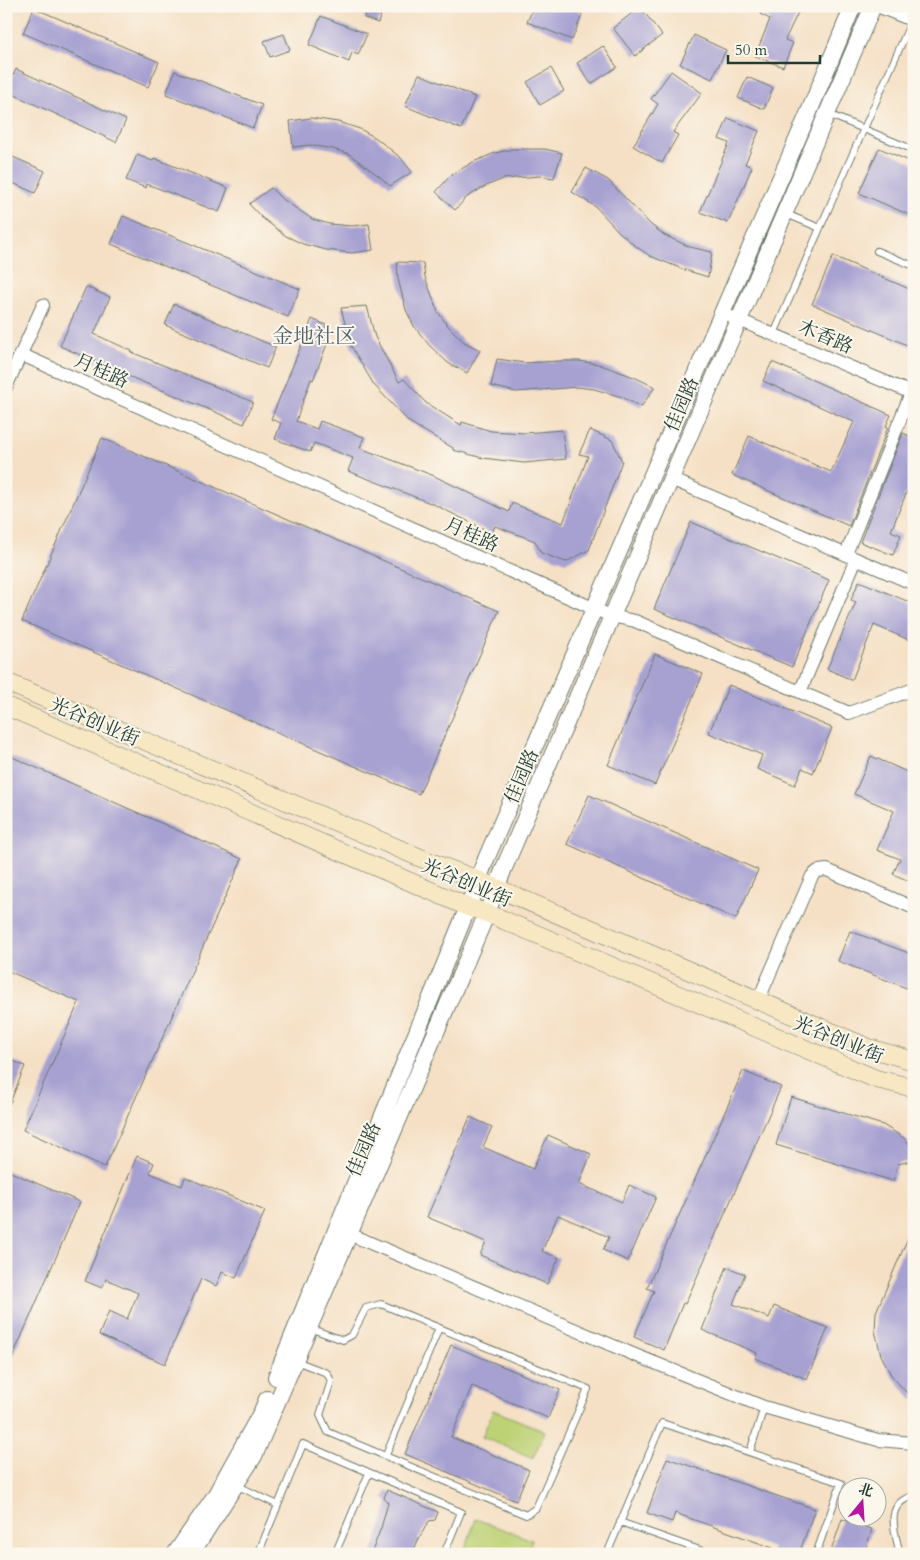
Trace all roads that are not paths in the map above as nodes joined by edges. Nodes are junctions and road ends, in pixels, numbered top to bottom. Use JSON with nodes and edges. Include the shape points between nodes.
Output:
{"nodes":[{"id":1,"x":853,"y":6,"type":"edge"},
{"id":2,"x":872,"y":6,"type":"edge"},
{"id":3,"x":876,"y":6,"type":"edge"},
{"id":4,"x":913,"y":21,"type":"edge"},
{"id":5,"x":828,"y":114,"type":"junction"},
{"id":6,"x":864,"y":129,"type":"junction"},
{"id":7,"x":914,"y":150,"type":"edge"},
{"id":8,"x":785,"y":213,"type":"junction"},
{"id":9,"x":820,"y":228,"type":"junction"},
{"id":10,"x":877,"y":251,"type":"dead end"},
{"id":11,"x":914,"y":266,"type":"edge"},
{"id":12,"x":43,"y":305,"type":"dead end"},
{"id":13,"x":722,"y":313,"type":"junction"},
{"id":14,"x":740,"y":320,"type":"junction"},
{"id":15,"x":774,"y":334,"type":"junction"},
{"id":16,"x":20,"y":354,"type":"junction"},
{"id":17,"x":6,"y":387,"type":"edge"},
{"id":18,"x":912,"y":393,"type":"edge"},
{"id":19,"x":670,"y":479,"type":"junction"},
{"id":20,"x":851,"y":556,"type":"junction"},
{"id":21,"x":914,"y":584,"type":"edge"},
{"id":22,"x":595,"y":609,"type":"junction"},
{"id":23,"x":611,"y":616,"type":"junction"},
{"id":24,"x":6,"y":682,"type":"edge"},
{"id":25,"x":914,"y":689,"type":"edge"},
{"id":26,"x":800,"y":692,"type":"junction"},
{"id":27,"x":6,"y":706,"type":"edge"},
{"id":28,"x":478,"y":880,"type":"junction"},
{"id":29,"x":497,"y":888,"type":"junction"},
{"id":30,"x":468,"y":907,"type":"junction"},
{"id":31,"x":914,"y":908,"type":"edge"},
{"id":32,"x":487,"y":913,"type":"junction"},
{"id":33,"x":758,"y":1001,"type":"junction"},
{"id":34,"x":914,"y":1061,"type":"edge"},
{"id":35,"x":914,"y":1088,"type":"edge"},
{"id":36,"x":348,"y":1234,"type":"junction"},
{"id":37,"x":309,"y":1328,"type":"junction"},
{"id":38,"x":439,"y":1328,"type":"junction"},
{"id":39,"x":295,"y":1361,"type":"junction"},
{"id":40,"x":764,"y":1406,"type":"junction"},
{"id":41,"x":914,"y":1442,"type":"edge"},
{"id":42,"x":750,"y":1452,"type":"junction"},
{"id":43,"x":386,"y":1455,"type":"junction"},
{"id":44,"x":369,"y":1473,"type":"junction"},
{"id":45,"x":235,"y":1485,"type":"junction"},
{"id":46,"x":914,"y":1496,"type":"edge"},
{"id":47,"x":278,"y":1505,"type":"junction"},
{"id":48,"x":620,"y":1522,"type":"junction"},
{"id":49,"x":175,"y":1554,"type":"edge"},
{"id":50,"x":191,"y":1554,"type":"edge"},
{"id":51,"x":258,"y":1554,"type":"edge"},
{"id":52,"x":335,"y":1554,"type":"edge"},
{"id":53,"x":444,"y":1554,"type":"edge"},
{"id":54,"x":608,"y":1554,"type":"edge"},
{"id":55,"x":711,"y":1554,"type":"edge"},
{"id":56,"x":816,"y":1554,"type":"edge"},
{"id":57,"x":900,"y":1554,"type":"edge"}],
"edges":[{"from":1,"to":13,"type":"street","name":"佳园路"},
{"from":2,"to":5,"type":"street","name":"佳园路"},
{"from":3,"to":4,"type":"street"},
{"from":4,"to":6,"type":"lane"},
{"from":5,"to":6,"type":"lane"},
{"from":5,"to":8,"type":"street","name":"佳园路"},
{"from":6,"to":7,"type":"lane"},
{"from":6,"to":9,"type":"lane"},
{"from":8,"to":9,"type":"lane"},
{"from":8,"to":14,"type":"street","name":"佳园路"},
{"from":9,"to":15,"type":"lane"},
{"from":10,"to":11,"type":"lane"},
{"from":12,"to":16,"type":"street"},
{"from":13,"to":14,"type":"street","name":"木香路"},
{"from":13,"to":22,"type":"street","name":"佳园路"},
{"from":14,"to":15,"type":"street","name":"木香路"},
{"from":14,"to":19,"type":"street","name":"佳园路"},
{"from":15,"to":18,"type":"street","name":"木香路"},
{"from":16,"to":17,"type":"street"},
{"from":16,"to":22,"type":"street","name":"月桂路"},
{"from":18,"to":20,"type":"street"},
{"from":19,"to":20,"type":"street"},
{"from":19,"to":23,"type":"street","name":"佳园路"},
{"from":20,"to":21,"type":"street"},
{"from":20,"to":26,"type":"street"},
{"from":22,"to":23,"type":"street","name":"月桂路"},
{"from":22,"to":28,"type":"street","name":"佳园路"},
{"from":23,"to":26,"type":"street","name":"月桂路","via":[[634,621]]},
{"from":23,"to":29,"type":"street","name":"佳园路"},
{"from":24,"to":28,"type":"main road","name":"光谷创业街"},
{"from":25,"to":26,"type":"street","name":"月桂路","via":[[849,713]]},
{"from":27,"to":30,"type":"main road","name":"光谷创业街"},
{"from":28,"to":29,"type":"main road","name":"光谷创业街"},
{"from":28,"to":30,"type":"street","name":"佳园路"},
{"from":29,"to":32,"type":"street","name":"佳园路"},
{"from":29,"to":33,"type":"main road","name":"光谷创业街"},
{"from":30,"to":32,"type":"main road","name":"光谷创业街"},
{"from":30,"to":49,"type":"street","name":"佳园路","via":[[262,1411],[215,1496]]},
{"from":31,"to":33,"type":"street","via":[[826,870],[818,871],[812,876]]},
{"from":32,"to":35,"type":"main road","name":"光谷创业街","via":[[876,1079]]},
{"from":32,"to":36,"type":"street","name":"佳园路"},
{"from":33,"to":34,"type":"main road","name":"光谷创业街","via":[[869,1048]]},
{"from":36,"to":37,"type":"street","name":"佳园路"},
{"from":36,"to":40,"type":"street"},
{"from":37,"to":38,"type":"lane","via":[[343,1340],[352,1335],[366,1308],[381,1304]]},
{"from":37,"to":39,"type":"street","name":"佳园路"},
{"from":38,"to":43,"type":"lane"},
{"from":38,"to":43,"type":"lane","via":[[588,1389],[536,1508],[526,1515]]},
{"from":39,"to":43,"type":"lane","via":[[327,1373],[331,1381],[320,1415],[328,1432]]},
{"from":39,"to":45,"type":"street","name":"佳园路","via":[[254,1456]]},
{"from":40,"to":41,"type":"street","via":[[878,1440]]},
{"from":40,"to":42,"type":"lane"},
{"from":42,"to":48,"type":"lane","via":[[662,1423]]},
{"from":42,"to":56,"type":"lane","via":[[842,1483]]},
{"from":44,"to":47,"type":"lane","via":[[302,1444]]},
{"from":44,"to":52,"type":"lane"},
{"from":44,"to":53,"type":"lane","via":[[461,1512]]},
{"from":45,"to":47,"type":"lane"},
{"from":45,"to":50,"type":"street","name":"佳园路"},
{"from":46,"to":57,"type":"lane","via":[[904,1498],[895,1510],[893,1521]]},
{"from":47,"to":51,"type":"lane"},
{"from":48,"to":54,"type":"lane"},
{"from":48,"to":55,"type":"lane"}]}
